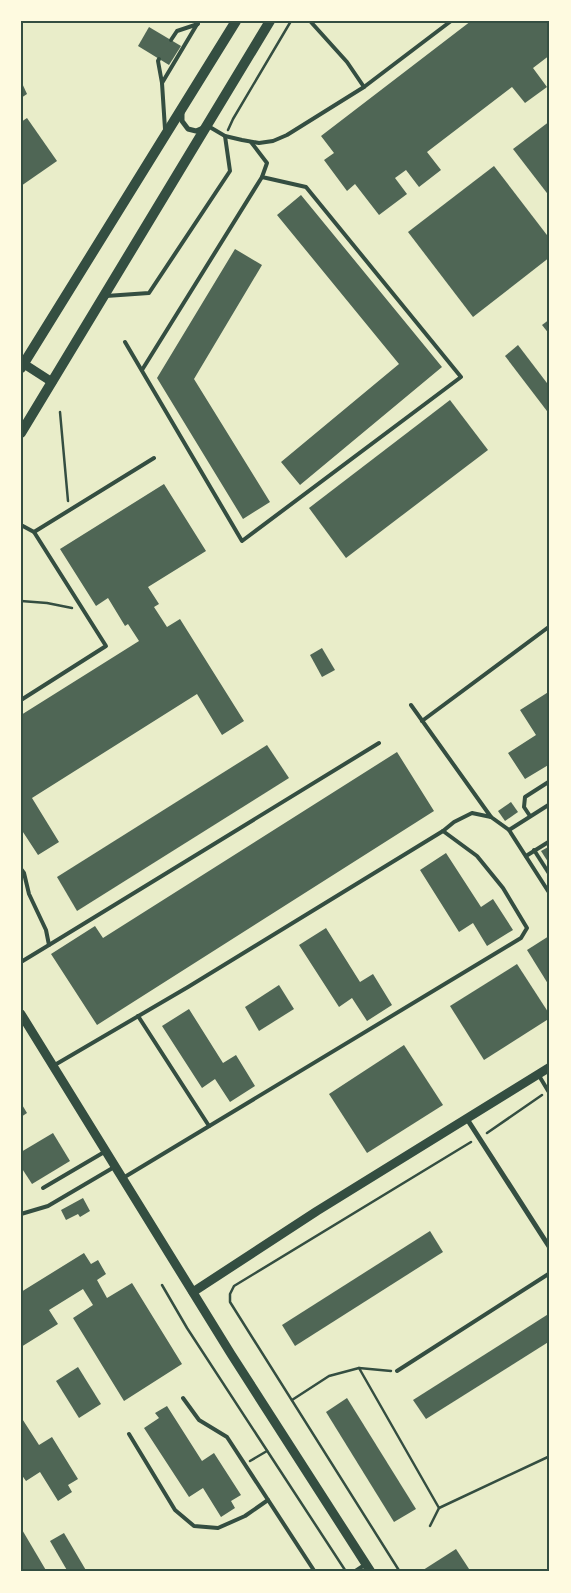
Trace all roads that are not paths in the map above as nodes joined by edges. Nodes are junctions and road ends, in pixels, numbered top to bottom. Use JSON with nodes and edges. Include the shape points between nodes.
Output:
{"nodes":[{"id":1,"x":236,"y":21,"type":"edge"},
{"id":2,"x":270,"y":21,"type":"edge"},
{"id":3,"x":310,"y":21,"type":"edge"},
{"id":4,"x":451,"y":21,"type":"edge"},
{"id":5,"x":199,"y":22,"type":"edge"},
{"id":6,"x":171,"y":40,"type":"dead end"},
{"id":7,"x":159,"y":59,"type":"dead end"},
{"id":8,"x":162,"y":82,"type":"junction"},
{"id":9,"x":364,"y":87,"type":"junction"},
{"id":10,"x":182,"y":111,"type":"junction"},
{"id":11,"x":208,"y":126,"type":"junction"},
{"id":12,"x":166,"y":136,"type":"junction"},
{"id":13,"x":225,"y":136,"type":"junction"},
{"id":14,"x":251,"y":142,"type":"junction"},
{"id":15,"x":262,"y":177,"type":"junction"},
{"id":16,"x":104,"y":296,"type":"junction"},
{"id":17,"x":124,"y":342,"type":"dead end"},
{"id":18,"x":22,"y":365,"type":"edge"},
{"id":19,"x":142,"y":370,"type":"junction"},
{"id":20,"x":52,"y":382,"type":"junction"},
{"id":21,"x":21,"y":433,"type":"edge"},
{"id":22,"x":154,"y":458,"type":"dead end"},
{"id":23,"x":21,"y":525,"type":"edge"},
{"id":24,"x":34,"y":532,"type":"junction"},
{"id":25,"x":550,"y":626,"type":"edge"},
{"id":26,"x":21,"y":700,"type":"edge"},
{"id":27,"x":410,"y":705,"type":"dead end"},
{"id":28,"x":422,"y":721,"type":"junction"},
{"id":29,"x":379,"y":743,"type":"dead end"},
{"id":30,"x":550,"y":781,"type":"edge"},
{"id":31,"x":550,"y":804,"type":"edge"},
{"id":32,"x":530,"y":816,"type":"junction"},
{"id":33,"x":491,"y":817,"type":"junction"},
{"id":34,"x":509,"y":830,"type":"junction"},
{"id":35,"x":443,"y":831,"type":"junction"},
{"id":36,"x":550,"y":840,"type":"edge"},
{"id":37,"x":534,"y":850,"type":"junction"},
{"id":38,"x":526,"y":856,"type":"junction"},
{"id":39,"x":21,"y":869,"type":"edge"},
{"id":40,"x":550,"y":875,"type":"edge"},
{"id":41,"x":550,"y":894,"type":"edge"},
{"id":42,"x":49,"y":945,"type":"junction"},
{"id":43,"x":21,"y":962,"type":"edge"},
{"id":44,"x":21,"y":1014,"type":"edge"},
{"id":45,"x":138,"y":1016,"type":"junction"},
{"id":46,"x":53,"y":1066,"type":"junction"},
{"id":47,"x":550,"y":1067,"type":"edge"},
{"id":48,"x":538,"y":1074,"type":"junction"},
{"id":49,"x":549,"y":1093,"type":"edge"},
{"id":50,"x":467,"y":1119,"type":"junction"},
{"id":51,"x":209,"y":1126,"type":"junction"},
{"id":52,"x":106,"y":1151,"type":"junction"},
{"id":53,"x":116,"y":1166,"type":"junction"},
{"id":54,"x":123,"y":1178,"type":"junction"},
{"id":55,"x":43,"y":1188,"type":"dead end"},
{"id":56,"x":21,"y":1214,"type":"edge"},
{"id":57,"x":550,"y":1248,"type":"edge"},
{"id":58,"x":550,"y":1273,"type":"edge"},
{"id":59,"x":193,"y":1292,"type":"junction"},
{"id":60,"x":397,"y":1371,"type":"road end"},
{"id":61,"x":183,"y":1398,"type":"dead end"},
{"id":62,"x":129,"y":1434,"type":"dead end"},
{"id":63,"x":268,"y":1500,"type":"junction"},
{"id":64,"x":369,"y":1568,"type":"edge"},
{"id":65,"x":315,"y":1572,"type":"edge"},
{"id":66,"x":354,"y":1572,"type":"edge"}],
"edges":[{"from":1,"to":10,"type":"main road"},
{"from":2,"to":11,"type":"main road"},
{"from":3,"to":9,"type":"lane","via":[[347,62]]},
{"from":4,"to":9,"type":"lane"},
{"from":5,"to":6,"type":"lane","via":[[177,31]]},
{"from":5,"to":8,"type":"lane"},
{"from":7,"to":8,"type":"lane"},
{"from":8,"to":12,"type":"lane"},
{"from":9,"to":14,"type":"lane","via":[[287,135],[273,141]]},
{"from":10,"to":11,"type":"street","via":[[182,121],[188,129],[196,131]]},
{"from":10,"to":12,"type":"main road"},
{"from":11,"to":13,"type":"lane"},
{"from":11,"to":16,"type":"main road"},
{"from":12,"to":18,"type":"main road"},
{"from":13,"to":14,"type":"lane"},
{"from":13,"to":16,"type":"lane","via":[[230,171],[149,293]]},
{"from":14,"to":15,"type":"lane","via":[[266,163]]},
{"from":15,"to":19,"type":"lane"},
{"from":15,"to":19,"type":"lane","via":[[306,187],[461,376],[242,541]]},
{"from":16,"to":20,"type":"main road"},
{"from":17,"to":19,"type":"lane"},
{"from":18,"to":20,"type":"street"},
{"from":20,"to":21,"type":"main road"},
{"from":22,"to":24,"type":"lane"},
{"from":23,"to":24,"type":"lane"},
{"from":24,"to":26,"type":"lane","via":[[106,646]]},
{"from":25,"to":28,"type":"lane"},
{"from":27,"to":28,"type":"lane"},
{"from":28,"to":33,"type":"lane"},
{"from":29,"to":42,"type":"lane"},
{"from":30,"to":32,"type":"lane","via":[[525,797],[524,807]]},
{"from":31,"to":32,"type":"lane"},
{"from":32,"to":34,"type":"lane"},
{"from":33,"to":34,"type":"lane"},
{"from":33,"to":35,"type":"lane","via":[[472,813]]},
{"from":34,"to":38,"type":"lane"},
{"from":35,"to":45,"type":"lane"},
{"from":35,"to":51,"type":"lane","via":[[476,856],[503,888],[526,928],[520,938]]},
{"from":36,"to":37,"type":"lane"},
{"from":37,"to":38,"type":"lane"},
{"from":37,"to":40,"type":"lane"},
{"from":38,"to":41,"type":"lane"},
{"from":39,"to":42,"type":"lane"},
{"from":42,"to":43,"type":"lane"},
{"from":44,"to":46,"type":"street"},
{"from":45,"to":46,"type":"lane"},
{"from":45,"to":51,"type":"lane"},
{"from":46,"to":52,"type":"street"},
{"from":47,"to":48,"type":"street"},
{"from":48,"to":49,"type":"lane"},
{"from":48,"to":50,"type":"street"},
{"from":50,"to":57,"type":"street"},
{"from":50,"to":59,"type":"street","via":[[316,1211]]},
{"from":51,"to":54,"type":"lane"},
{"from":52,"to":53,"type":"street"},
{"from":52,"to":55,"type":"lane"},
{"from":53,"to":54,"type":"street"},
{"from":53,"to":56,"type":"lane","via":[[48,1206]]},
{"from":54,"to":59,"type":"street"},
{"from":58,"to":60,"type":"lane"},
{"from":59,"to":64,"type":"street"},
{"from":61,"to":63,"type":"lane","via":[[199,1420],[227,1437]]},
{"from":62,"to":63,"type":"lane","via":[[175,1510],[194,1526],[218,1528],[245,1516]]},
{"from":63,"to":65,"type":"lane"},
{"from":64,"to":66,"type":"lane"}]}
